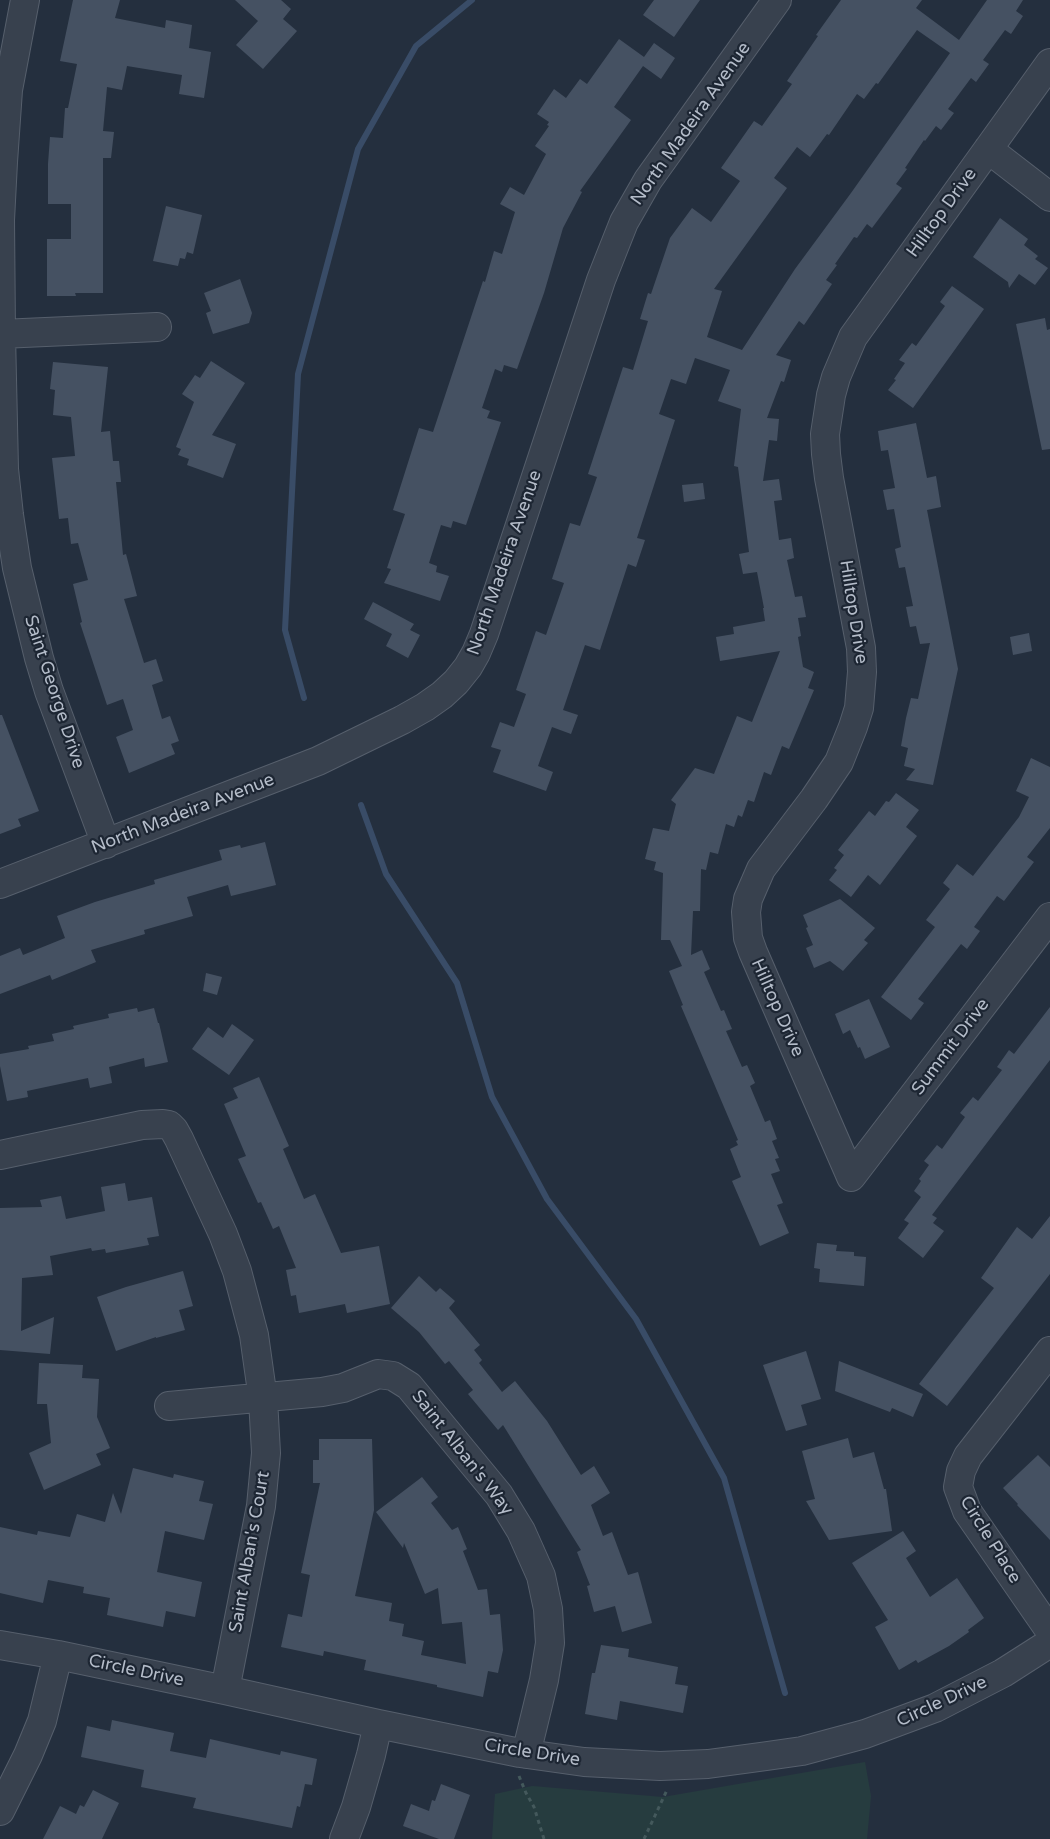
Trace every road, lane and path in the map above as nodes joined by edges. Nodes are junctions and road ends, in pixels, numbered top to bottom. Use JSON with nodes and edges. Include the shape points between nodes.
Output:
{"nodes":[{"id":1,"x":25,"y":0,"type":"edge"},
{"id":2,"x":777,"y":0,"type":"edge"},
{"id":3,"x":1050,"y":63,"type":"edge"},
{"id":4,"x":988,"y":149,"type":"junction"},
{"id":5,"x":1050,"y":197,"type":"edge"},
{"id":6,"x":0,"y":220,"type":"edge"},
{"id":7,"x":157,"y":327,"type":"dead end"},
{"id":8,"x":1,"y":334,"type":"edge"},
{"id":9,"x":106,"y":844,"type":"junction"},
{"id":10,"x":0,"y":884,"type":"edge"},
{"id":11,"x":1050,"y":918,"type":"edge"},
{"id":12,"x":0,"y":1155,"type":"edge"},
{"id":13,"x":851,"y":1177,"type":"joint"},
{"id":14,"x":1050,"y":1351,"type":"edge"},
{"id":15,"x":263,"y":1398,"type":"junction"},
{"id":16,"x":169,"y":1406,"type":"dead end"},
{"id":17,"x":1050,"y":1631,"type":"edge"},
{"id":18,"x":1050,"y":1643,"type":"edge"},
{"id":19,"x":0,"y":1645,"type":"edge"},
{"id":20,"x":58,"y":1655,"type":"junction"},
{"id":21,"x":225,"y":1690,"type":"junction"},
{"id":22,"x":378,"y":1724,"type":"junction"},
{"id":23,"x":523,"y":1753,"type":"junction"},
{"id":24,"x":680,"y":1765,"type":"junction"},
{"id":25,"x":0,"y":1810,"type":"edge"},
{"id":26,"x":344,"y":1839,"type":"edge"},
{"id":27,"x":544,"y":1839,"type":"edge"},
{"id":28,"x":644,"y":1839,"type":"edge"}],
"edges":[{"from":1,"to":6,"type":"street","name":"Saint George Drive","via":[[8,90]]},
{"from":2,"to":9,"type":"street","name":"North Madeira Avenue","via":[[648,180],[624,222],[601,280],[484,634],[468,667],[442,695],[425,707],[344,749]]},
{"from":3,"to":4,"type":"street","name":"Hilltop Drive"},
{"from":4,"to":5,"type":"street"},
{"from":4,"to":13,"type":"street","name":"Hilltop Drive","via":[[853,337],[836,376],[827,415],[826,454],[861,648],[858,708],[839,762],[761,869],[746,912],[748,938],[753,952]]},
{"from":6,"to":8,"type":"street","name":"Saint George Drive"},
{"from":7,"to":8,"type":"street"},
{"from":8,"to":9,"type":"street","name":"Saint George Drive","via":[[4,469],[18,568],[49,691]]},
{"from":9,"to":10,"type":"street","name":"North Madeira Avenue"},
{"from":11,"to":13,"type":"street","name":"Summit Drive"},
{"from":12,"to":15,"type":"street","name":"Saint Alban's Court","via":[[142,1126],[169,1125],[223,1234],[237,1271],[254,1336]]},
{"from":14,"to":17,"type":"street","name":"Circle Place","via":[[968,1456],[958,1487],[967,1511]]},
{"from":15,"to":16,"type":"street","name":"Saint Alban's Way"},
{"from":15,"to":21,"type":"street","name":"Saint Alban's Court","via":[[266,1453],[261,1506]]},
{"from":15,"to":23,"type":"street","name":"Saint Alban's Way","via":[[334,1390],[378,1374],[393,1376],[409,1386],[499,1495],[536,1562],[548,1609],[547,1663]]},
{"from":18,"to":24,"type":"street","name":"Circle Drive","via":[[1003,1673],[935,1708],[865,1734],[802,1751]]},
{"from":19,"to":20,"type":"street","name":"Circle Drive"},
{"from":20,"to":21,"type":"street","name":"Circle Drive"},
{"from":20,"to":25,"type":"street","via":[[42,1722]]},
{"from":21,"to":22,"type":"street","name":"Circle Drive"},
{"from":22,"to":23,"type":"street","name":"Circle Drive"},
{"from":22,"to":26,"type":"street"},
{"from":23,"to":24,"type":"street","name":"Circle Drive","via":[[636,1766]]},
{"from":23,"to":27,"type":"path","via":[[519,1778],[534,1807]]},
{"from":24,"to":28,"type":"path"}]}
